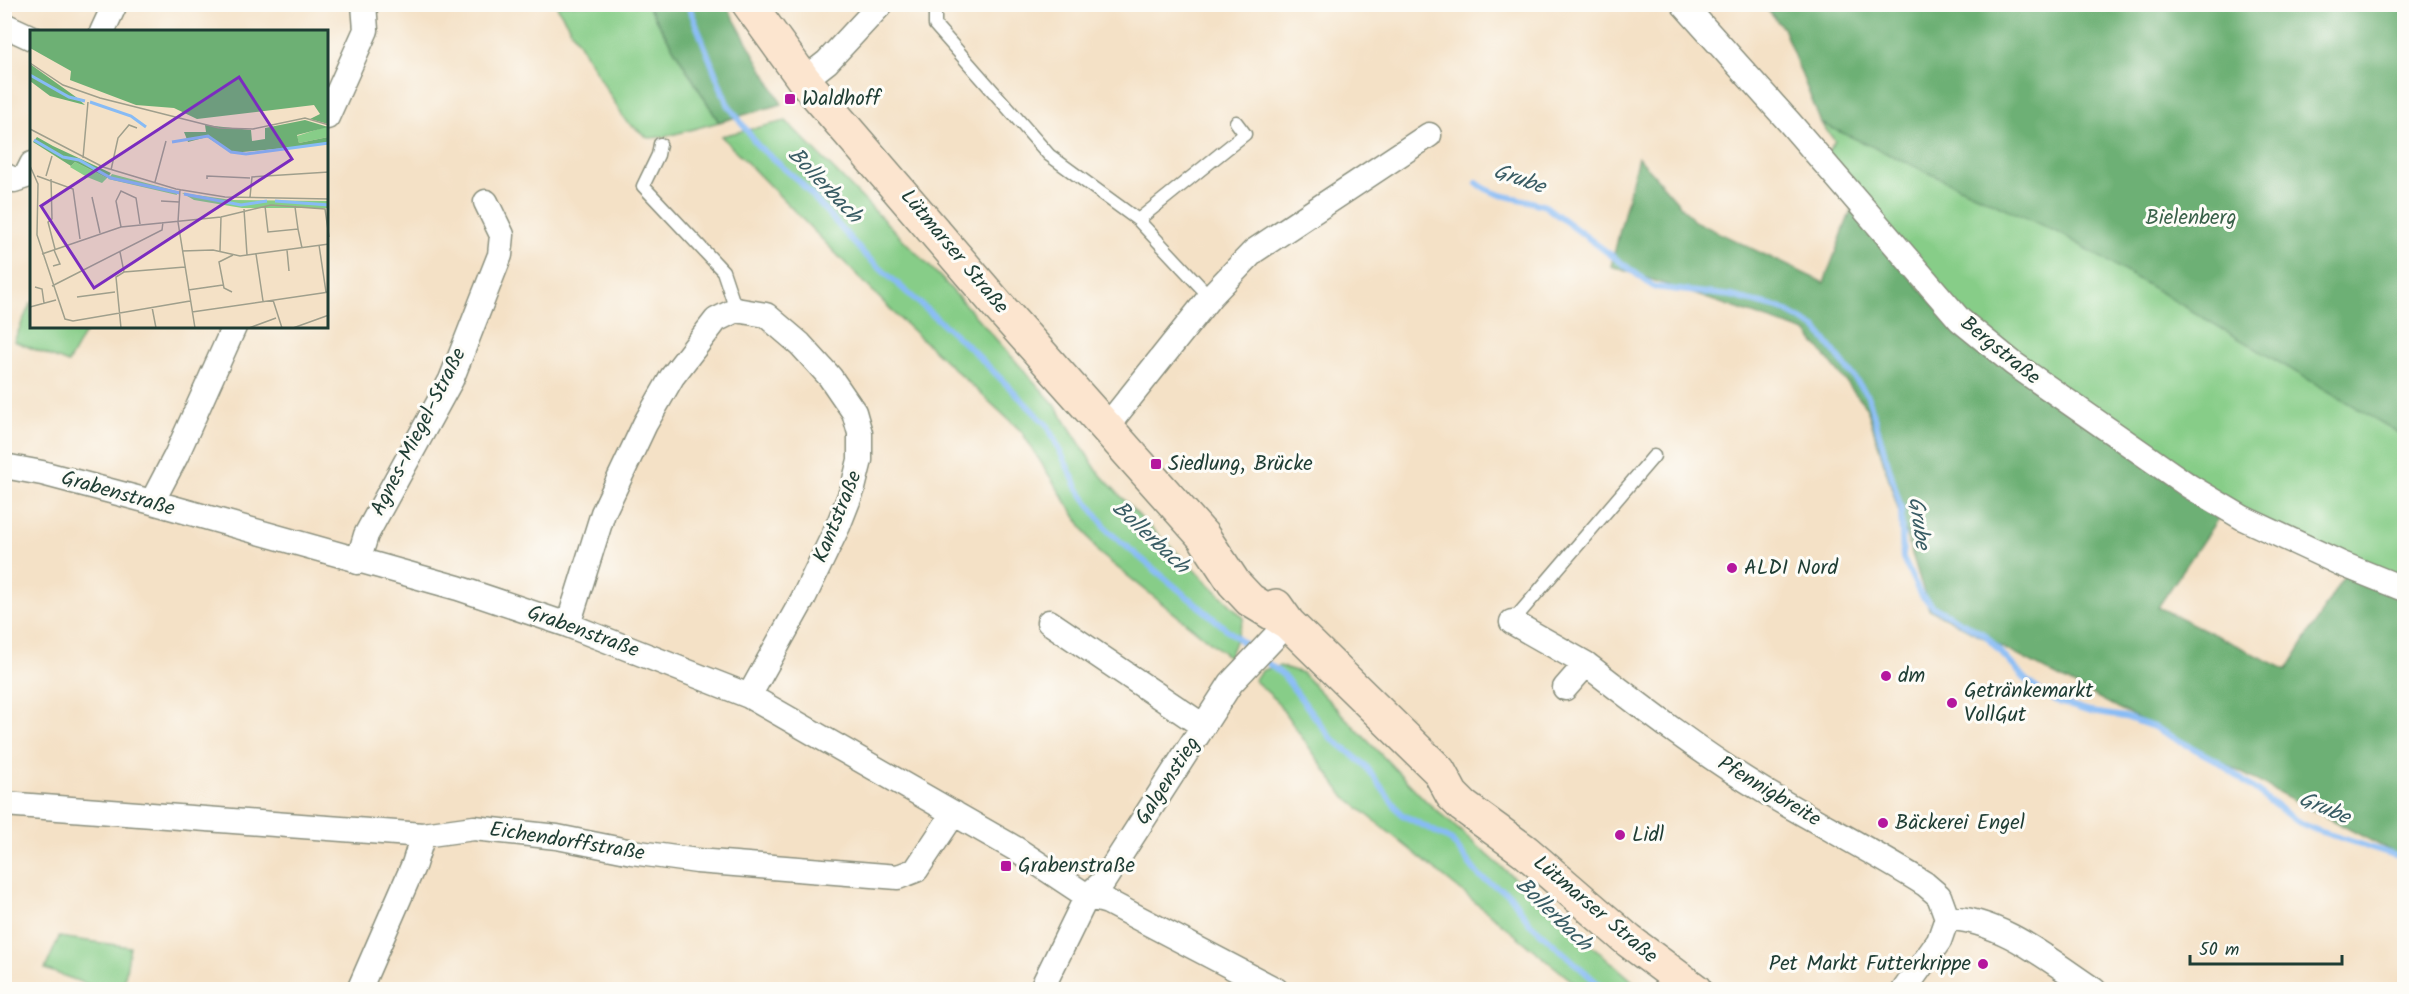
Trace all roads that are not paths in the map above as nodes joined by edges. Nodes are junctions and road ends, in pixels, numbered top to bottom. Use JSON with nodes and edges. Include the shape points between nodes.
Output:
{"nodes":[{"id":1,"x":115,"y":4,"type":"edge"},
{"id":2,"x":364,"y":4,"type":"edge"},
{"id":3,"x":749,"y":4,"type":"edge"},
{"id":4,"x":881,"y":4,"type":"edge"},
{"id":5,"x":935,"y":4,"type":"edge"},
{"id":6,"x":1683,"y":4,"type":"edge"},
{"id":7,"x":4,"y":25,"type":"edge"},
{"id":8,"x":103,"y":30,"type":"edge"},
{"id":9,"x":30,"y":37,"type":"edge"},
{"id":10,"x":804,"y":80,"type":"junction"},
{"id":11,"x":328,"y":115,"type":"edge"},
{"id":12,"x":1236,"y":122,"type":"dead end"},
{"id":13,"x":1429,"y":135,"type":"dead end"},
{"id":14,"x":660,"y":144,"type":"dead end"},
{"id":15,"x":486,"y":202,"type":"dead end"},
{"id":16,"x":1138,"y":220,"type":"junction"},
{"id":17,"x":1210,"y":297,"type":"junction"},
{"id":18,"x":736,"y":310,"type":"junction"},
{"id":19,"x":234,"y":328,"type":"edge"},
{"id":20,"x":1104,"y":425,"type":"junction"},
{"id":21,"x":1654,"y":456,"type":"dead end"},
{"id":22,"x":4,"y":466,"type":"edge"},
{"id":23,"x":152,"y":501,"type":"junction"},
{"id":24,"x":358,"y":562,"type":"junction"},
{"id":25,"x":2404,"y":589,"type":"edge"},
{"id":26,"x":1049,"y":622,"type":"dead end"},
{"id":27,"x":1512,"y":622,"type":"joint"},
{"id":28,"x":568,"y":625,"type":"junction"},
{"id":29,"x":1280,"y":631,"type":"junction"},
{"id":30,"x":1586,"y":664,"type":"junction"},
{"id":31,"x":1565,"y":688,"type":"dead end"},
{"id":32,"x":749,"y":696,"type":"junction"},
{"id":33,"x":1203,"y":726,"type":"junction"},
{"id":34,"x":4,"y":804,"type":"edge"},
{"id":35,"x":954,"y":813,"type":"junction"},
{"id":36,"x":423,"y":835,"type":"junction"},
{"id":37,"x":1086,"y":896,"type":"junction"},
{"id":38,"x":1947,"y":918,"type":"junction"},
{"id":39,"x":359,"y":990,"type":"edge"},
{"id":40,"x":1041,"y":990,"type":"edge"},
{"id":41,"x":1276,"y":990,"type":"edge"},
{"id":42,"x":1695,"y":990,"type":"edge"},
{"id":43,"x":1904,"y":990,"type":"edge"},
{"id":44,"x":2094,"y":990,"type":"edge"}],
"edges":[{"from":1,"to":8,"type":"street"},
{"from":2,"to":11,"type":"street","via":[[366,30]]},
{"from":3,"to":10,"type":"main road","name":"Lütmarser Straße"},
{"from":4,"to":10,"type":"street","via":[[827,62]]},
{"from":5,"to":16,"type":"lane","via":[[935,25],[1049,155]]},
{"from":6,"to":25,"type":"street","name":"Bergstraße","via":[[1960,320],[2014,364],[2170,473],[2243,518]]},
{"from":7,"to":9,"type":"street"},
{"from":10,"to":20,"type":"main road","name":"Lütmarser Straße"},
{"from":12,"to":16,"type":"lane","via":[[1245,134]]},
{"from":13,"to":17,"type":"street","via":[[1254,251]]},
{"from":14,"to":18,"type":"lane","via":[[643,186],[723,271]]},
{"from":15,"to":24,"type":"street","name":"Agnes-Miegel-Straße","via":[[502,236],[500,255],[451,380],[366,536]]},
{"from":16,"to":17,"type":"lane"},
{"from":17,"to":20,"type":"street"},
{"from":18,"to":28,"type":"street","via":[[716,320],[698,342],[645,424],[603,513]]},
{"from":18,"to":32,"type":"street","name":"Kantstraße","via":[[766,315],[800,344],[854,412],[860,433],[860,460],[838,526]]},
{"from":19,"to":23,"type":"street"},
{"from":20,"to":29,"type":"main road","name":"Lütmarser Straße","via":[[1203,536],[1228,576]]},
{"from":21,"to":27,"type":"lane"},
{"from":22,"to":23,"type":"street","name":"Grabenstraße"},
{"from":23,"to":24,"type":"street","name":"Grabenstraße"},
{"from":24,"to":28,"type":"street","name":"Grabenstraße","via":[[458,588]]},
{"from":26,"to":33,"type":"street","name":"Galgenstieg"},
{"from":27,"to":30,"type":"street","name":"Pfennigbreite"},
{"from":28,"to":32,"type":"street","name":"Grabenstraße"},
{"from":29,"to":33,"type":"street","name":"Galgenstieg","via":[[1232,683]]},
{"from":29,"to":42,"type":"main road","name":"Lütmarser Straße","via":[[1439,771],[1464,783],[1486,801],[1525,851],[1629,941]]},
{"from":30,"to":31,"type":"street"},
{"from":30,"to":38,"type":"street","name":"Pfennigbreite","via":[[1764,791],[1925,884],[1939,896]]},
{"from":32,"to":35,"type":"street","name":"Grabenstraße"},
{"from":33,"to":37,"type":"street","name":"Galgenstieg","via":[[1103,882]]},
{"from":34,"to":36,"type":"street","name":"Eichendorffstraße"},
{"from":35,"to":36,"type":"street","name":"Eichendorffstraße","via":[[916,870],[898,877],[697,861],[557,837],[474,828]]},
{"from":35,"to":37,"type":"street","name":"Grabenstraße"},
{"from":36,"to":39,"type":"street"},
{"from":37,"to":40,"type":"street","name":"Galgenstieg"},
{"from":37,"to":41,"type":"street","name":"Grabenstraße","via":[[1108,902]]},
{"from":38,"to":43,"type":"street","via":[[1939,941]]},
{"from":38,"to":44,"type":"street","via":[[1997,929]]}]}
